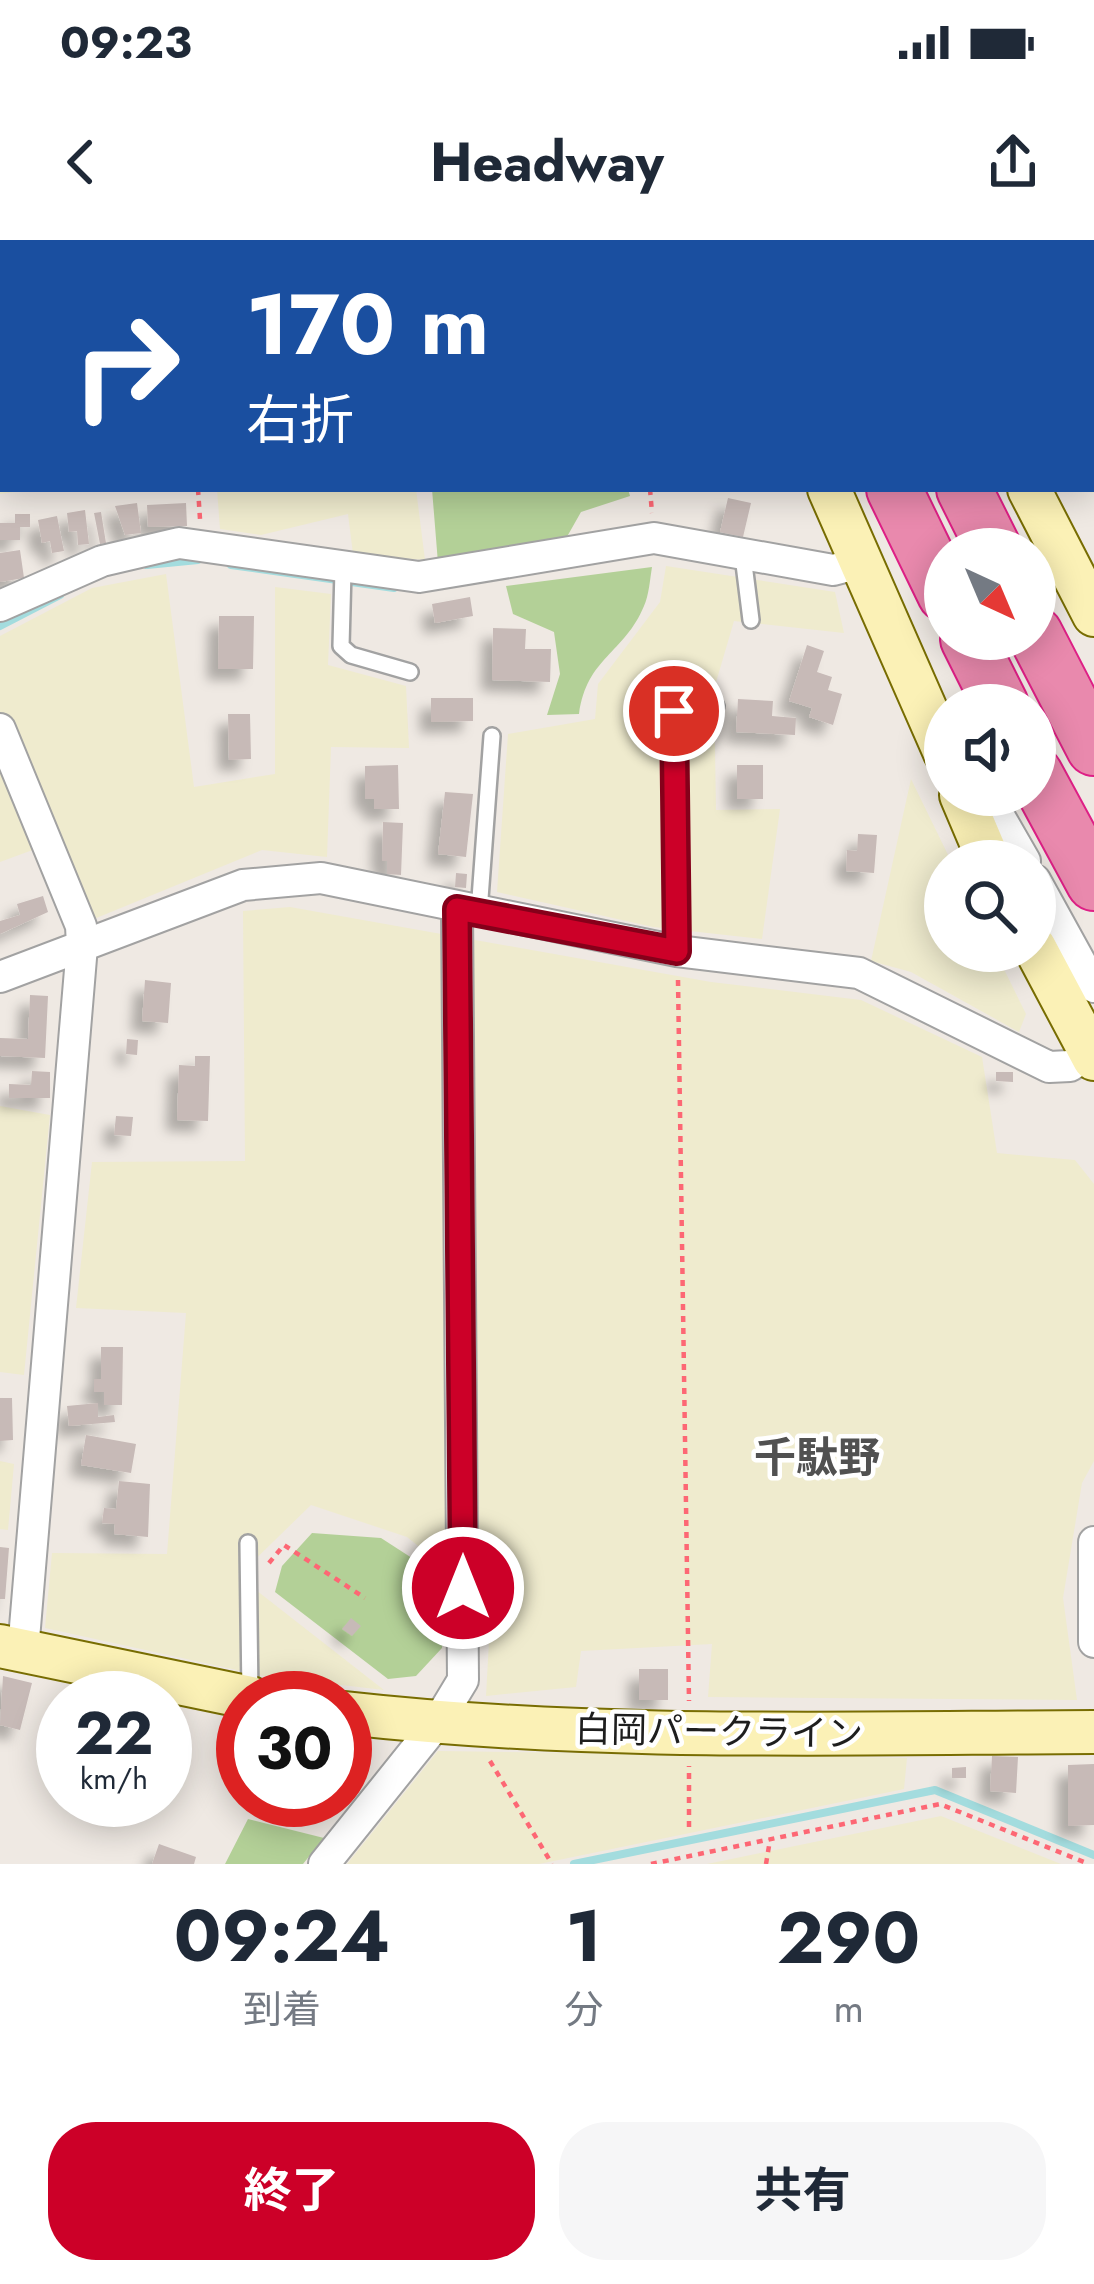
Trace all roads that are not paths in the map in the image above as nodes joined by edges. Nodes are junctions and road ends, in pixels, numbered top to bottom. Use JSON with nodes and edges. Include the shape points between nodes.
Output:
{"nodes":[{"id":1,"x":830,"y":492,"type":"edge"},
{"id":2,"x":895,"y":492,"type":"edge"},
{"id":3,"x":966,"y":492,"type":"edge"},
{"id":4,"x":1031,"y":492,"type":"edge"},
{"id":5,"x":984,"y":528,"type":"edge"},
{"id":6,"x":924,"y":551,"type":"edge"},
{"id":7,"x":743,"y":556,"type":"junction"},
{"id":8,"x":864,"y":562,"type":"junction"},
{"id":9,"x":343,"y":570,"type":"junction"},
{"id":10,"x":0,"y":606,"type":"edge"},
{"id":11,"x":1094,"y":615,"type":"edge"},
{"id":12,"x":751,"y":620,"type":"dead end"},
{"id":13,"x":1048,"y":660,"type":"edge"},
{"id":14,"x":410,"y":672,"type":"dead end"},
{"id":15,"x":924,"y":698,"type":"edge"},
{"id":16,"x":716,"y":706,"type":"dead end"},
{"id":17,"x":0,"y":729,"type":"edge"},
{"id":18,"x":491,"y":736,"type":"dead end"},
{"id":19,"x":1094,"y":748,"type":"edge"},
{"id":20,"x":1056,"y":813,"type":"edge"},
{"id":21,"x":1094,"y":883,"type":"edge"},
{"id":22,"x":468,"y":911,"type":"junction"},
{"id":23,"x":1056,"y":918,"type":"edge"},
{"id":24,"x":82,"y":946,"type":"junction"},
{"id":25,"x":677,"y":951,"type":"junction"},
{"id":26,"x":1048,"y":972,"type":"edge"},
{"id":27,"x":0,"y":977,"type":"edge"},
{"id":28,"x":1094,"y":987,"type":"edge"},
{"id":29,"x":1092,"y":1056,"type":"edge"},
{"id":30,"x":1094,"y":1542,"type":"edge"},
{"id":31,"x":248,"y":1544,"type":"dead end"},
{"id":32,"x":1094,"y":1642,"type":"edge"},
{"id":33,"x":12,"y":1648,"type":"edge"},
{"id":34,"x":250,"y":1671,"type":"edge"},
{"id":35,"x":216,"y":1691,"type":"edge"},
{"id":36,"x":372,"y":1716,"type":"edge"},
{"id":37,"x":452,"y":1725,"type":"junction"},
{"id":38,"x":1094,"y":1732,"type":"edge"},
{"id":39,"x":324,"y":1864,"type":"edge"}],
"edges":[{"from":1,"to":8,"type":"street"},
{"from":2,"to":6,"type":"highway"},
{"from":3,"to":5,"type":"highway"},
{"from":4,"to":11,"type":"street"},
{"from":7,"to":8,"type":"street","via":[[833,570]]},
{"from":7,"to":9,"type":"street","via":[[654,538],[419,577]]},
{"from":7,"to":12,"type":"lane"},
{"from":8,"to":15,"type":"street"},
{"from":9,"to":10,"type":"street","via":[[179,543],[102,561]]},
{"from":9,"to":14,"type":"lane","via":[[341,646]]},
{"from":13,"to":19,"type":"highway"},
{"from":16,"to":25,"type":"lane","via":[[674,711]]},
{"from":17,"to":24,"type":"street","via":[[81,926]]},
{"from":18,"to":22,"type":"lane"},
{"from":20,"to":21,"type":"highway"},
{"from":22,"to":24,"type":"street","via":[[321,878],[279,879],[242,885]]},
{"from":22,"to":25,"type":"street"},
{"from":22,"to":37,"type":"street","via":[[464,1680]]},
{"from":23,"to":28,"type":"street"},
{"from":24,"to":27,"type":"street"},
{"from":24,"to":33,"type":"street"},
{"from":25,"to":29,"type":"street","via":[[859,973],[1049,1067]]},
{"from":26,"to":29,"type":"street"},
{"from":30,"to":32,"type":"street"},
{"from":31,"to":34,"type":"lane"},
{"from":33,"to":35,"type":"street"},
{"from":36,"to":37,"type":"street","name":"白岡パークライン"},
{"from":37,"to":38,"type":"street","name":"白岡パークライン"},
{"from":37,"to":39,"type":"street"}]}
